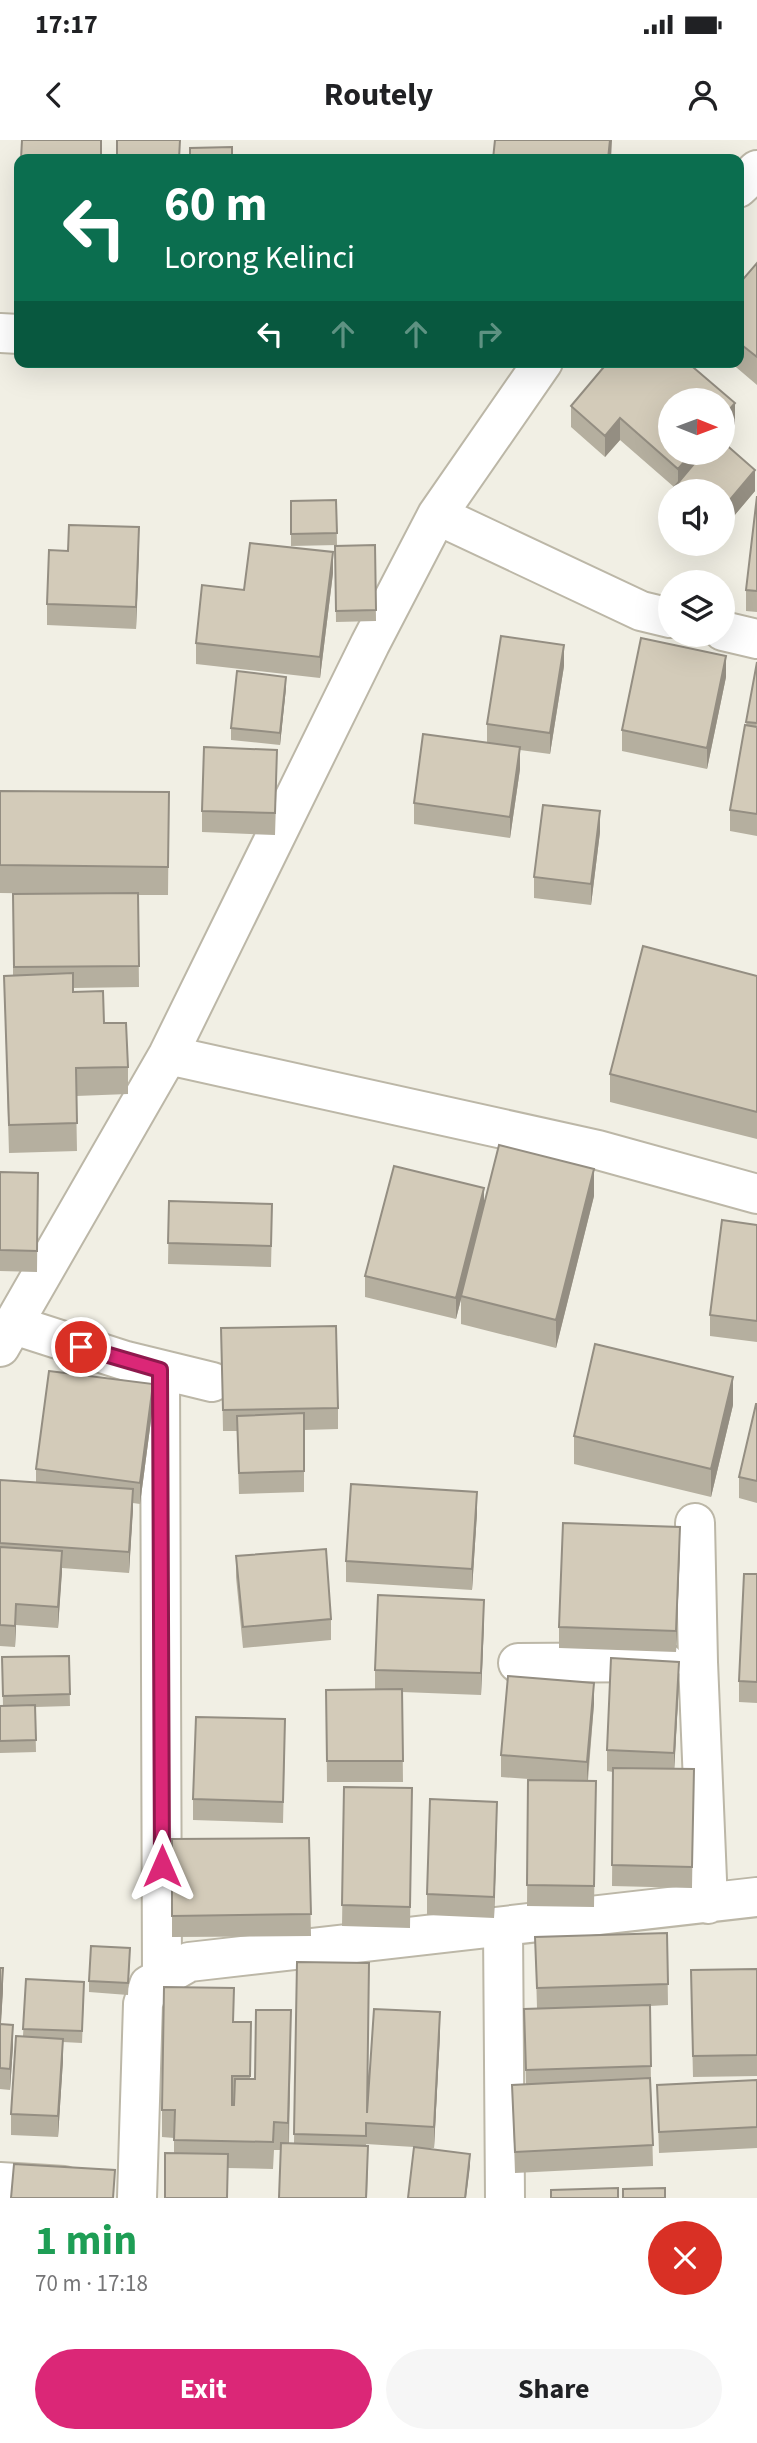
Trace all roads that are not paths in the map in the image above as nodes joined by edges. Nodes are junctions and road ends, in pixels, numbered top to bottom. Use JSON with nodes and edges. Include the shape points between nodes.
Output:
{"nodes":[{"id":1,"x":539,"y":368,"type":"edge"},
{"id":2,"x":437,"y":515,"type":"junction"},
{"id":3,"x":658,"y":615,"type":"edge"},
{"id":4,"x":735,"y":634,"type":"edge"},
{"id":5,"x":757,"y":639,"type":"edge"},
{"id":6,"x":168,"y":1055,"type":"junction"},
{"id":7,"x":757,"y":1194,"type":"edge"},
{"id":8,"x":7,"y":1336,"type":"edge"},
{"id":9,"x":160,"y":1370,"type":"junction"},
{"id":10,"x":212,"y":1382,"type":"dead end"},
{"id":11,"x":695,"y":1523,"type":"dead end"},
{"id":12,"x":698,"y":1662,"type":"junction"},
{"id":13,"x":519,"y":1663,"type":"dead end"},
{"id":14,"x":757,"y":1897,"type":"edge"},
{"id":15,"x":708,"y":1904,"type":"junction"},
{"id":16,"x":503,"y":1927,"type":"junction"},
{"id":17,"x":162,"y":1976,"type":"junction"},
{"id":18,"x":0,"y":2182,"type":"edge"},
{"id":19,"x":120,"y":2191,"type":"edge"},
{"id":20,"x":505,"y":2198,"type":"edge"}],
"edges":[{"from":1,"to":2,"type":"street"},
{"from":2,"to":3,"type":"street"},
{"from":2,"to":6,"type":"street"},
{"from":4,"to":5,"type":"street"},
{"from":6,"to":7,"type":"street","via":[[597,1150]]},
{"from":6,"to":8,"type":"street"},
{"from":8,"to":9,"type":"street"},
{"from":9,"to":10,"type":"street"},
{"from":9,"to":17,"type":"street"},
{"from":11,"to":12,"type":"street"},
{"from":12,"to":13,"type":"street"},
{"from":12,"to":15,"type":"street"},
{"from":14,"to":15,"type":"street"},
{"from":15,"to":16,"type":"street"},
{"from":16,"to":17,"type":"street","via":[[189,1962]]},
{"from":16,"to":20,"type":"street"},
{"from":17,"to":19,"type":"street","via":[[149,1985],[143,2004]]},
{"from":18,"to":19,"type":"street"}]}
